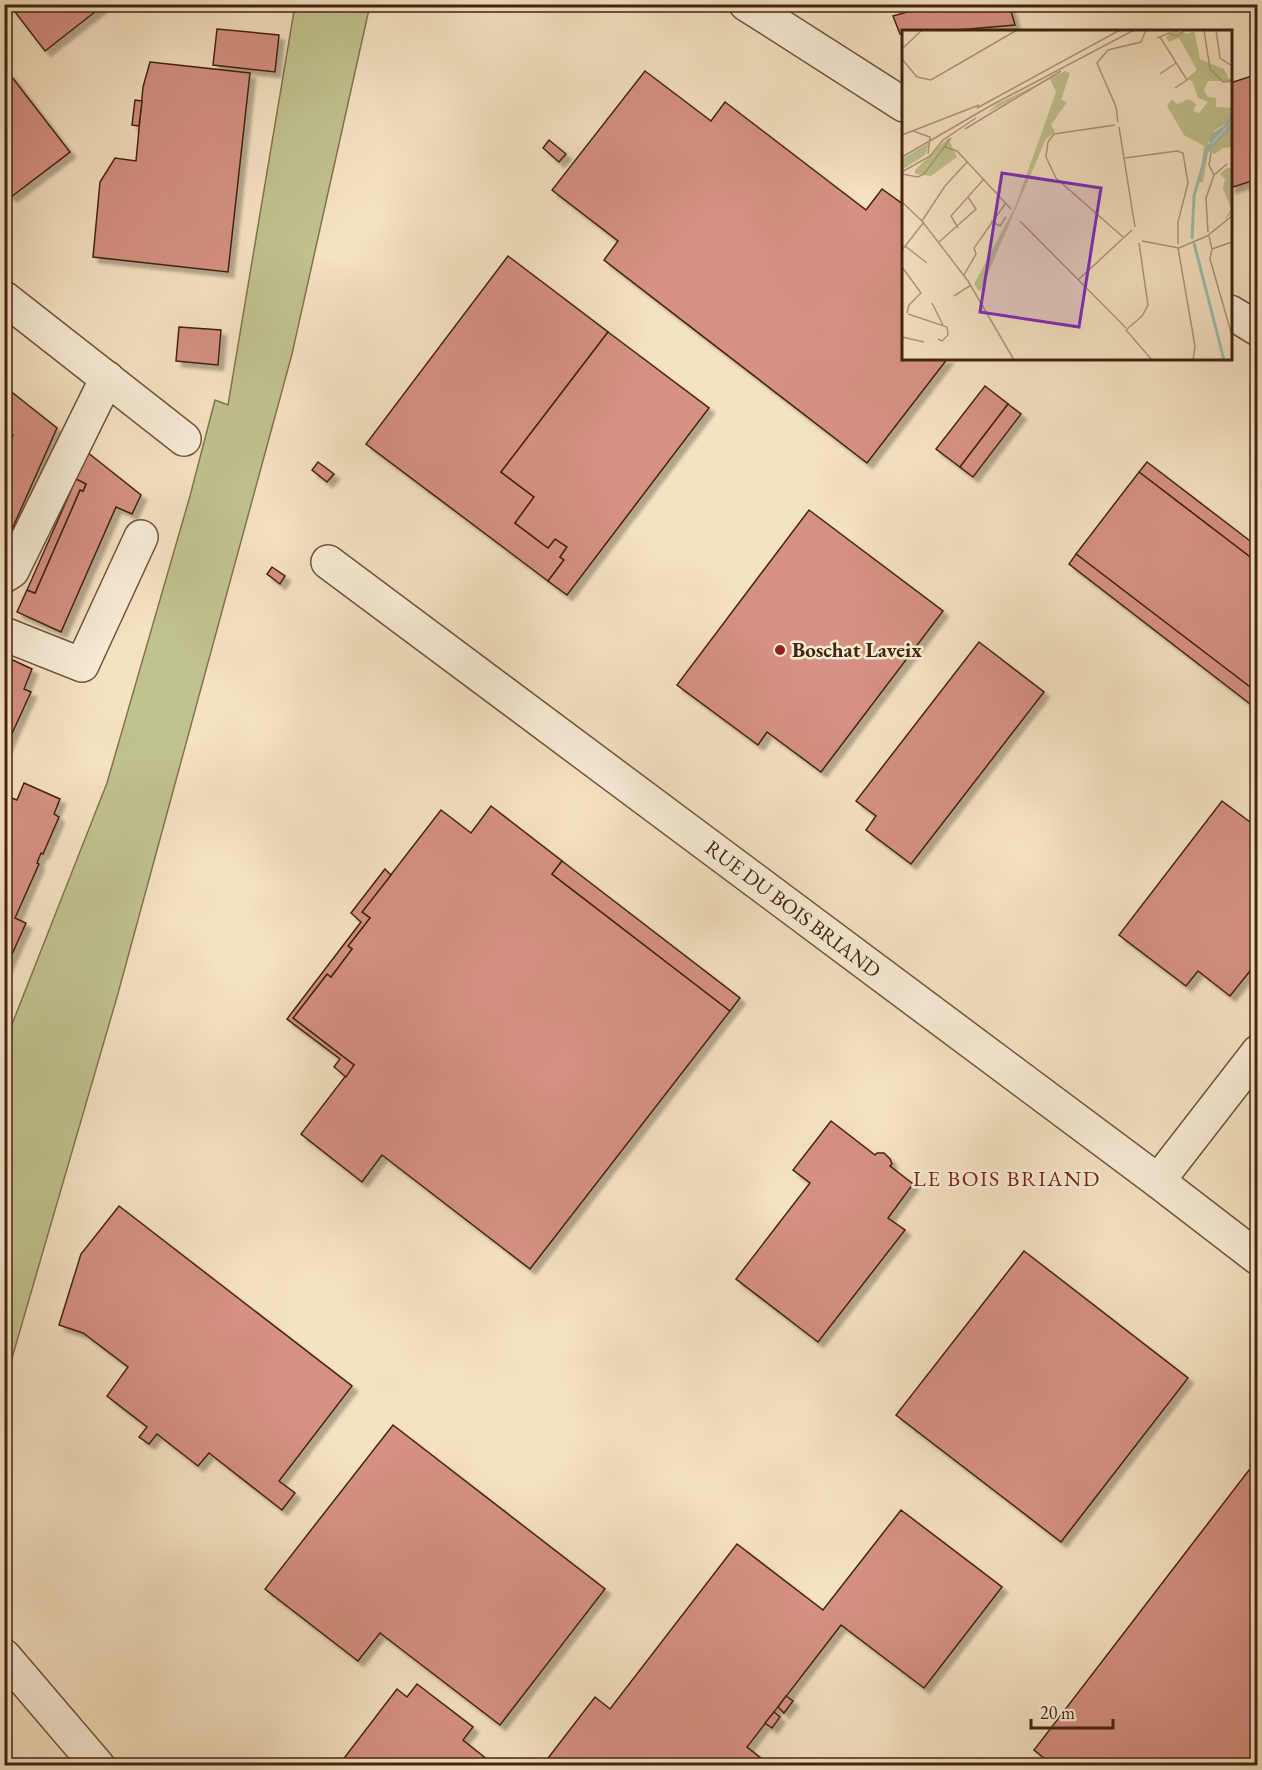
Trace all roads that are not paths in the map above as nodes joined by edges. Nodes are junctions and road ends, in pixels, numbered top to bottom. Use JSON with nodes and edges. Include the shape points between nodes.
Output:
{"nodes":[{"id":1,"x":746,"y":4,"type":"edge"},
{"id":2,"x":902,"y":104,"type":"edge"},
{"id":3,"x":4,"y":298,"type":"edge"},
{"id":4,"x":1232,"y":313,"type":"edge"},
{"id":5,"x":1257,"y":329,"type":"edge"},
{"id":6,"x":106,"y":378,"type":"junction"},
{"id":7,"x":184,"y":439,"type":"dead end"},
{"id":8,"x":141,"y":537,"type":"dead end"},
{"id":9,"x":328,"y":562,"type":"dead end"},
{"id":10,"x":7,"y":572,"type":"edge"},
{"id":11,"x":4,"y":634,"type":"edge"},
{"id":12,"x":1257,"y":1052,"type":"edge"},
{"id":13,"x":1158,"y":1181,"type":"junction"},
{"id":14,"x":1257,"y":1258,"type":"edge"},
{"id":15,"x":4,"y":1656,"type":"edge"},
{"id":16,"x":98,"y":1766,"type":"edge"}],
"edges":[{"from":1,"to":2,"type":"street"},
{"from":3,"to":6,"type":"street"},
{"from":4,"to":5,"type":"street"},
{"from":6,"to":7,"type":"street"},
{"from":6,"to":10,"type":"street"},
{"from":8,"to":11,"type":"street","via":[[82,665]]},
{"from":9,"to":13,"type":"street","name":"RUE DU BOIS BRIAND"},
{"from":12,"to":13,"type":"street"},
{"from":13,"to":14,"type":"street","name":"RUE DU BOIS BRIAND"},
{"from":15,"to":16,"type":"street"}]}
